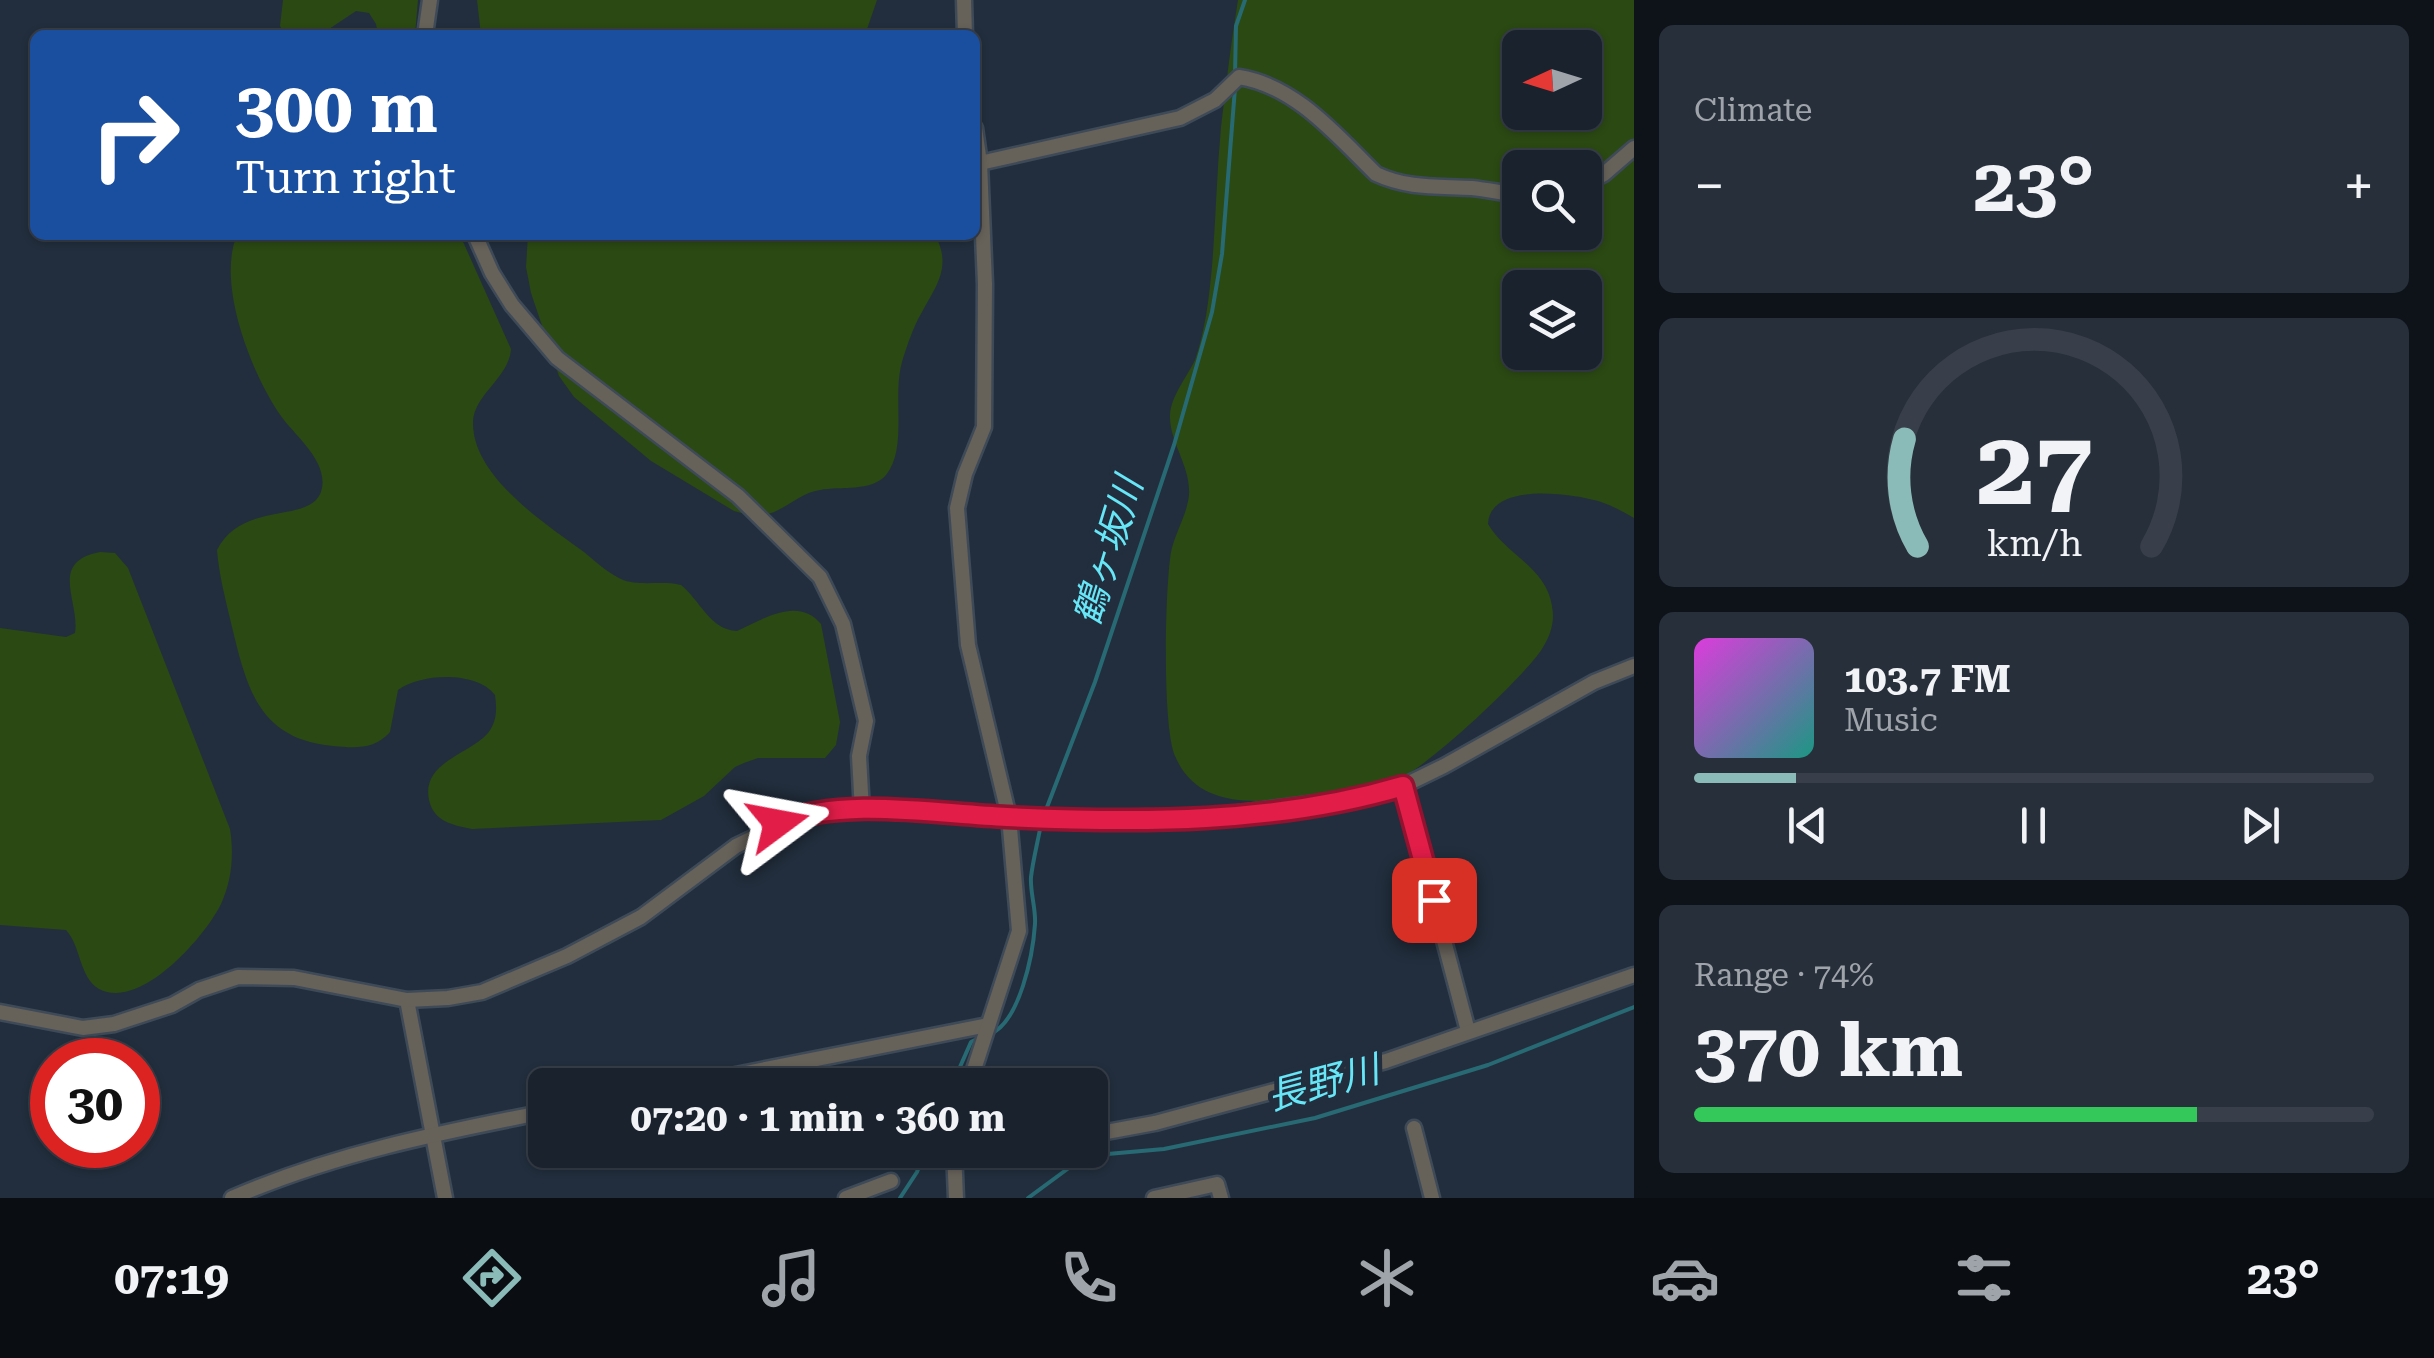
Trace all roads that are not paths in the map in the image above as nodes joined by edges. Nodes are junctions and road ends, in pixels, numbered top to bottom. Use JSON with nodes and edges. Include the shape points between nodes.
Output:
{"nodes":[{"id":1,"x":430,"y":0,"type":"edge"},
{"id":2,"x":964,"y":0,"type":"edge"},
{"id":3,"x":426,"y":30,"type":"edge"},
{"id":4,"x":965,"y":30,"type":"edge"},
{"id":5,"x":1634,"y":148,"type":"edge"},
{"id":6,"x":980,"y":163,"type":"joint"},
{"id":7,"x":1602,"y":175,"type":"edge"},
{"id":8,"x":1502,"y":192,"type":"edge"},
{"id":9,"x":477,"y":240,"type":"edge"},
{"id":10,"x":1634,"y":666,"type":"edge"},
{"id":11,"x":1403,"y":786,"type":"junction"},
{"id":12,"x":862,"y":811,"type":"junction"},
{"id":13,"x":1009,"y":817,"type":"junction"},
{"id":14,"x":1634,"y":976,"type":"edge"},
{"id":15,"x":407,"y":1000,"type":"junction"},
{"id":16,"x":0,"y":1012,"type":"edge"},
{"id":17,"x":988,"y":1025,"type":"junction"},
{"id":18,"x":1468,"y":1031,"type":"junction"},
{"id":19,"x":771,"y":1068,"type":"edge"},
{"id":20,"x":974,"y":1068,"type":"edge"},
{"id":21,"x":528,"y":1115,"type":"edge"},
{"id":22,"x":1414,"y":1128,"type":"dead end"},
{"id":23,"x":1108,"y":1131,"type":"edge"},
{"id":24,"x":431,"y":1134,"type":"junction"},
{"id":25,"x":955,"y":1168,"type":"edge"},
{"id":26,"x":891,"y":1181,"type":"dead end"},
{"id":27,"x":232,"y":1198,"type":"edge"},
{"id":28,"x":445,"y":1198,"type":"edge"},
{"id":29,"x":846,"y":1198,"type":"edge"},
{"id":30,"x":956,"y":1198,"type":"edge"},
{"id":31,"x":1154,"y":1198,"type":"edge"},
{"id":32,"x":1221,"y":1198,"type":"edge"},
{"id":33,"x":1432,"y":1198,"type":"edge"}],
"edges":[{"from":1,"to":3,"type":"street"},
{"from":2,"to":4,"type":"street"},
{"from":5,"to":7,"type":"street"},
{"from":6,"to":8,"type":"street","via":[[1180,118],[1240,77],[1302,104],[1388,180]]},
{"from":6,"to":13,"type":"street","via":[[984,427],[957,508],[968,645]]},
{"from":9,"to":12,"type":"street","via":[[512,304],[558,358],[738,496],[820,577],[843,624],[866,720],[859,756]]},
{"from":10,"to":11,"type":"street"},
{"from":11,"to":13,"type":"street","via":[[1202,818]]},
{"from":11,"to":18,"type":"street"},
{"from":12,"to":13,"type":"street"},
{"from":12,"to":15,"type":"street","via":[[798,816],[758,832],[641,918],[512,982]]},
{"from":13,"to":17,"type":"street","via":[[1020,931]]},
{"from":14,"to":18,"type":"street"},
{"from":15,"to":16,"type":"street","via":[[268,976],[221,981],[172,1005],[98,1026]]},
{"from":15,"to":24,"type":"street"},
{"from":17,"to":19,"type":"street"},
{"from":17,"to":20,"type":"street"},
{"from":18,"to":23,"type":"street","via":[[1369,1065]]},
{"from":21,"to":24,"type":"street"},
{"from":22,"to":33,"type":"street"},
{"from":24,"to":27,"type":"street"},
{"from":24,"to":28,"type":"street"},
{"from":25,"to":30,"type":"street"},
{"from":26,"to":29,"type":"street"},
{"from":31,"to":32,"type":"street","via":[[1217,1184]]}]}
